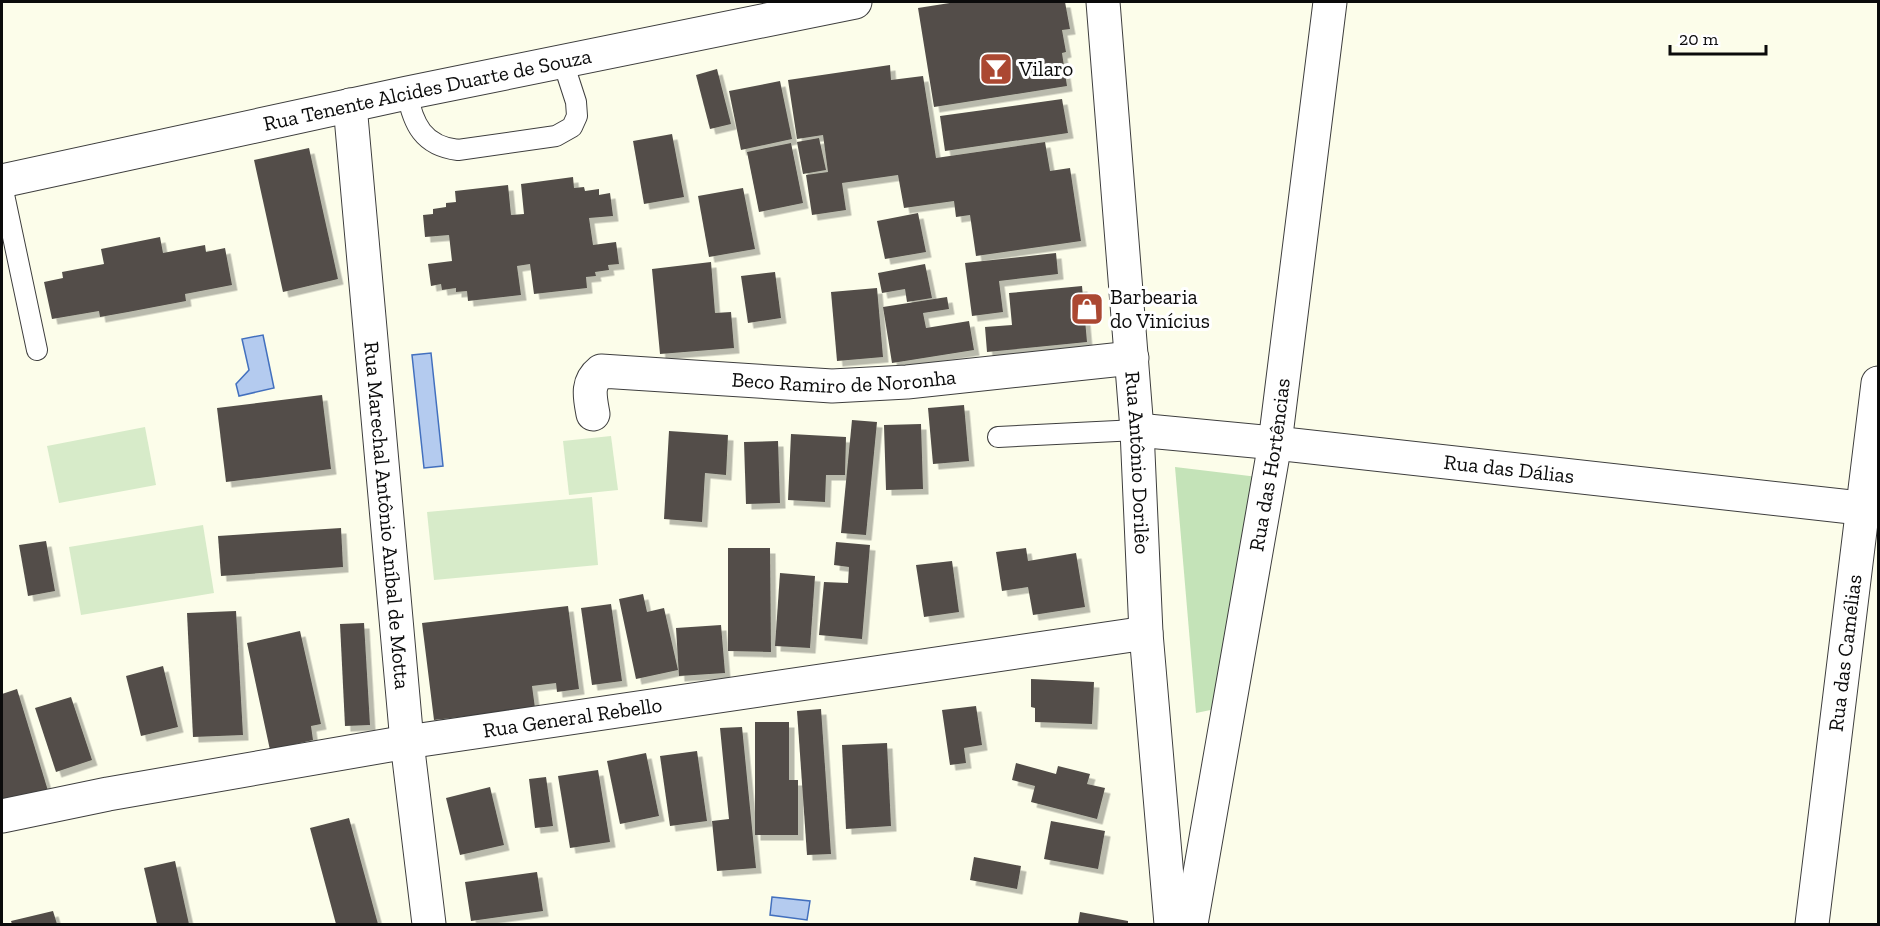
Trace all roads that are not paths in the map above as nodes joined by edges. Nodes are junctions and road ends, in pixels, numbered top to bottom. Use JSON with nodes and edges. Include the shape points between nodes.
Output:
{"nodes":[{"id":1,"x":855,"y":2,"type":"edge"},
{"id":2,"x":1103,"y":2,"type":"edge"},
{"id":3,"x":1330,"y":2,"type":"edge"},
{"id":4,"x":563,"y":62,"type":"junction"},
{"id":5,"x":407,"y":93,"type":"junction"},
{"id":6,"x":350,"y":105,"type":"junction"},
{"id":7,"x":2,"y":181,"type":"edge"},
{"id":8,"x":2,"y":185,"type":"edge"},
{"id":9,"x":37,"y":350,"type":"dead end"},
{"id":10,"x":1132,"y":358,"type":"junction"},
{"id":11,"x":1878,"y":382,"type":"edge"},
{"id":12,"x":593,"y":414,"type":"dead end"},
{"id":13,"x":1137,"y":430,"type":"junction"},
{"id":14,"x":998,"y":437,"type":"dead end"},
{"id":15,"x":1275,"y":443,"type":"junction"},
{"id":16,"x":1871,"y":509,"type":"edge"},
{"id":17,"x":1146,"y":633,"type":"junction"},
{"id":18,"x":407,"y":742,"type":"junction"},
{"id":19,"x":2,"y":816,"type":"edge"},
{"id":20,"x":429,"y":924,"type":"edge"},
{"id":21,"x":1171,"y":924,"type":"edge"},
{"id":22,"x":1191,"y":924,"type":"edge"},
{"id":23,"x":1812,"y":924,"type":"edge"}],
"edges":[{"from":1,"to":4,"type":"street","name":"Rua Tenente Alcides Duarte de Souza"},
{"from":2,"to":10,"type":"street","name":"Rua Antônio Dorilêo"},
{"from":3,"to":15,"type":"street","name":"Rua das Hortências"},
{"from":4,"to":5,"type":"street","name":"Rua Tenente Alcides Duarte de Souza"},
{"from":4,"to":5,"type":"lane","via":[[577,116],[572,127],[556,136],[458,150],[436,145],[420,131]]},
{"from":5,"to":6,"type":"street","name":"Rua Tenente Alcides Duarte de Souza"},
{"from":6,"to":7,"type":"street","name":"Rua Tenente Alcides Duarte de Souza"},
{"from":6,"to":18,"type":"street","name":"Rua Marechal Antônio Aníbal de Motta"},
{"from":8,"to":9,"type":"lane"},
{"from":10,"to":12,"type":"street","name":"Beco Ramiro de Noronha","via":[[832,386],[601,371],[590,384]]},
{"from":10,"to":13,"type":"street","name":"Rua Antônio Dorilêo"},
{"from":11,"to":16,"type":"street","name":"Rua das Camélias"},
{"from":13,"to":14,"type":"lane"},
{"from":13,"to":15,"type":"street","name":"Rua das Dálias"},
{"from":13,"to":17,"type":"street","name":"Rua Antônio Dorilêo"},
{"from":15,"to":16,"type":"street","name":"Rua das Dálias"},
{"from":15,"to":22,"type":"street","name":"Rua das Hortências"},
{"from":16,"to":23,"type":"street","name":"Rua das Camélias"},
{"from":17,"to":18,"type":"street","name":"Rua General Rebello"},
{"from":17,"to":21,"type":"street","name":"Rua Antônio Dorilêo"},
{"from":18,"to":19,"type":"street","name":"Rua General Rebello"},
{"from":18,"to":20,"type":"street","name":"Rua Marechal Antônio Aníbal de Motta"}]}
